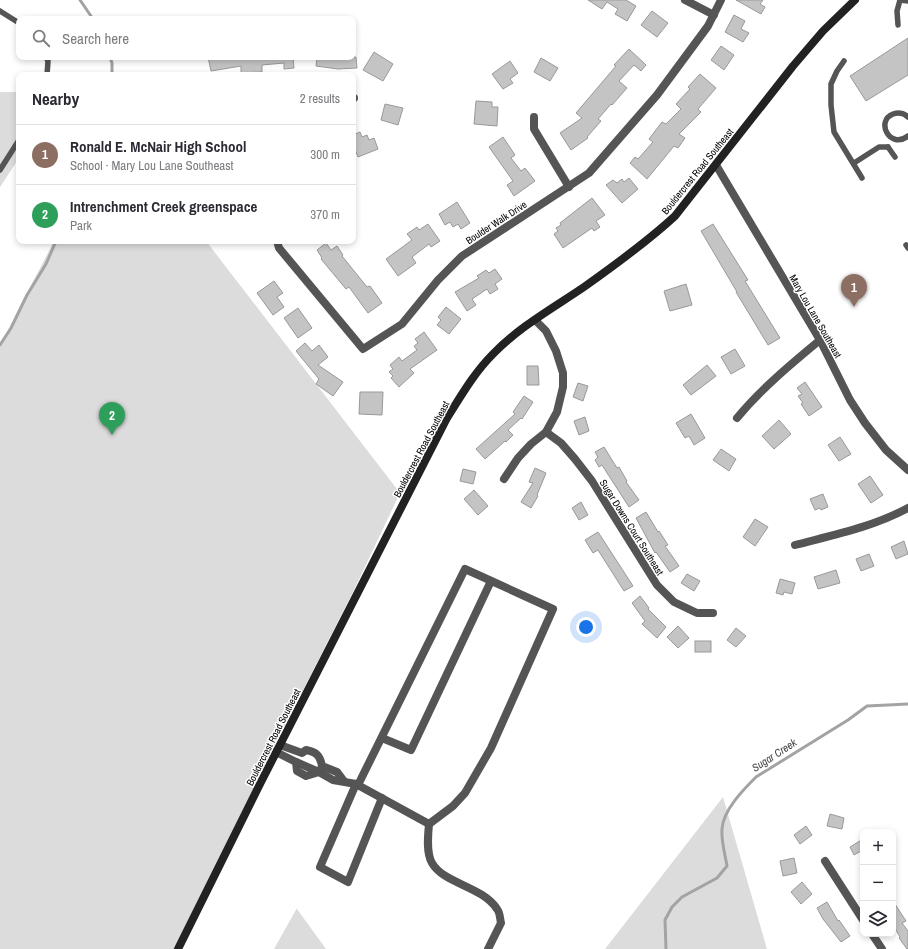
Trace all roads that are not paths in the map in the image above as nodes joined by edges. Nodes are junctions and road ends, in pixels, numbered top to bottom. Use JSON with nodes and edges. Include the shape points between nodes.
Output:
{"nodes":[{"id":1,"x":685,"y":0,"type":"edge"},
{"id":2,"x":721,"y":0,"type":"edge"},
{"id":3,"x":855,"y":0,"type":"edge"},
{"id":4,"x":908,"y":1,"type":"edge"},
{"id":5,"x":0,"y":11,"type":"edge"},
{"id":6,"x":714,"y":15,"type":"junction"},
{"id":7,"x":16,"y":21,"type":"edge"},
{"id":8,"x":898,"y":25,"type":"dead end"},
{"id":9,"x":48,"y":60,"type":"edge"},
{"id":10,"x":844,"y":61,"type":"dead end"},
{"id":11,"x":47,"y":72,"type":"edge"},
{"id":12,"x":534,"y":117,"type":"dead end"},
{"id":13,"x":908,"y":117,"type":"edge"},
{"id":14,"x":908,"y":136,"type":"edge"},
{"id":15,"x":891,"y":138,"type":"junction"},
{"id":16,"x":16,"y":145,"type":"edge"},
{"id":17,"x":888,"y":147,"type":"junction"},
{"id":18,"x":895,"y":157,"type":"dead end"},
{"id":19,"x":854,"y":163,"type":"junction"},
{"id":20,"x":716,"y":165,"type":"junction"},
{"id":21,"x":0,"y":170,"type":"edge"},
{"id":22,"x":862,"y":178,"type":"dead end"},
{"id":23,"x":569,"y":187,"type":"junction"},
{"id":24,"x":278,"y":244,"type":"edge"},
{"id":25,"x":535,"y":320,"type":"junction"},
{"id":26,"x":820,"y":340,"type":"junction"},
{"id":27,"x":737,"y":418,"type":"dead end"},
{"id":28,"x":546,"y":432,"type":"junction"},
{"id":29,"x":908,"y":470,"type":"edge"},
{"id":30,"x":504,"y":479,"type":"dead end"},
{"id":31,"x":908,"y":508,"type":"edge"},
{"id":32,"x":795,"y":544,"type":"dead end"},
{"id":33,"x":491,"y":581,"type":"junction"},
{"id":34,"x":713,"y":613,"type":"dead end"},
{"id":35,"x":382,"y":738,"type":"junction"},
{"id":36,"x":278,"y":749,"type":"junction"},
{"id":37,"x":321,"y":769,"type":"junction"},
{"id":38,"x":357,"y":785,"type":"junction"},
{"id":39,"x":382,"y":798,"type":"junction"},
{"id":40,"x":429,"y":824,"type":"junction"},
{"id":41,"x":824,"y":861,"type":"dead end"},
{"id":42,"x":860,"y":915,"type":"edge"},
{"id":43,"x":874,"y":937,"type":"edge"},
{"id":44,"x":178,"y":949,"type":"edge"},
{"id":45,"x":488,"y":949,"type":"edge"},
{"id":46,"x":882,"y":949,"type":"edge"}],
"edges":[{"from":1,"to":6,"type":"street"},
{"from":2,"to":6,"type":"street","name":"Boulder Walk Drive"},
{"from":3,"to":20,"type":"street","name":"Bouldercrest Road Southeast","via":[[823,31],[793,66]]},
{"from":4,"to":8,"type":"lane","via":[[900,0],[897,11]]},
{"from":5,"to":7,"type":"lane"},
{"from":6,"to":23,"type":"street","name":"Boulder Walk Drive","via":[[657,96],[589,173]]},
{"from":9,"to":11,"type":"lane"},
{"from":10,"to":19,"type":"lane","via":[[836,70],[831,84],[831,104],[834,132]]},
{"from":12,"to":23,"type":"street","via":[[534,129]]},
{"from":13,"to":15,"type":"lane","via":[[896,113],[888,117],[886,131]]},
{"from":14,"to":15,"type":"lane","via":[[900,140]]},
{"from":15,"to":17,"type":"lane"},
{"from":16,"to":21,"type":"lane"},
{"from":17,"to":18,"type":"lane"},
{"from":17,"to":19,"type":"lane","via":[[879,147]]},
{"from":19,"to":22,"type":"lane"},
{"from":20,"to":25,"type":"street","name":"Bouldercrest Road Southeast","via":[[663,227]]},
{"from":20,"to":26,"type":"street","name":"Mary Lou Lane Southeast"},
{"from":23,"to":24,"type":"street","name":"Boulder Walk Drive","via":[[462,256],[438,280],[402,324],[363,349]]},
{"from":25,"to":28,"type":"street","via":[[546,331],[563,373],[563,387],[557,412]]},
{"from":25,"to":36,"type":"street","name":"Bouldercrest Road Southeast","via":[[494,353],[476,374],[447,418]]},
{"from":26,"to":27,"type":"street","via":[[781,373]]},
{"from":26,"to":29,"type":"street","name":"Mary Lou Lane Southeast","via":[[850,400],[865,423],[886,450]]},
{"from":28,"to":30,"type":"street","via":[[518,458]]},
{"from":28,"to":34,"type":"street","name":"Sugar Downs Court Southeast","via":[[561,443],[592,481],[657,586],[674,602],[697,613]]},
{"from":31,"to":32,"type":"street","via":[[872,524]]},
{"from":33,"to":35,"type":"street","via":[[465,569]]},
{"from":33,"to":35,"type":"street","via":[[411,750]]},
{"from":33,"to":40,"type":"street","via":[[553,609],[491,748],[465,793],[453,806]]},
{"from":35,"to":38,"type":"street"},
{"from":36,"to":37,"type":"street","via":[[296,762]]},
{"from":36,"to":37,"type":"street","via":[[302,753],[306,750],[316,752],[321,759]]},
{"from":36,"to":44,"type":"street","name":"Bouldercrest Road Southeast"},
{"from":37,"to":38,"type":"street","via":[[333,780],[343,780]]},
{"from":38,"to":39,"type":"street"},
{"from":38,"to":39,"type":"street","via":[[320,867],[348,882]]},
{"from":39,"to":40,"type":"street"},
{"from":40,"to":45,"type":"street","via":[[428,847],[432,863],[444,875],[484,895],[498,909],[502,923]]},
{"from":41,"to":42,"type":"street"},
{"from":43,"to":46,"type":"street"}]}
